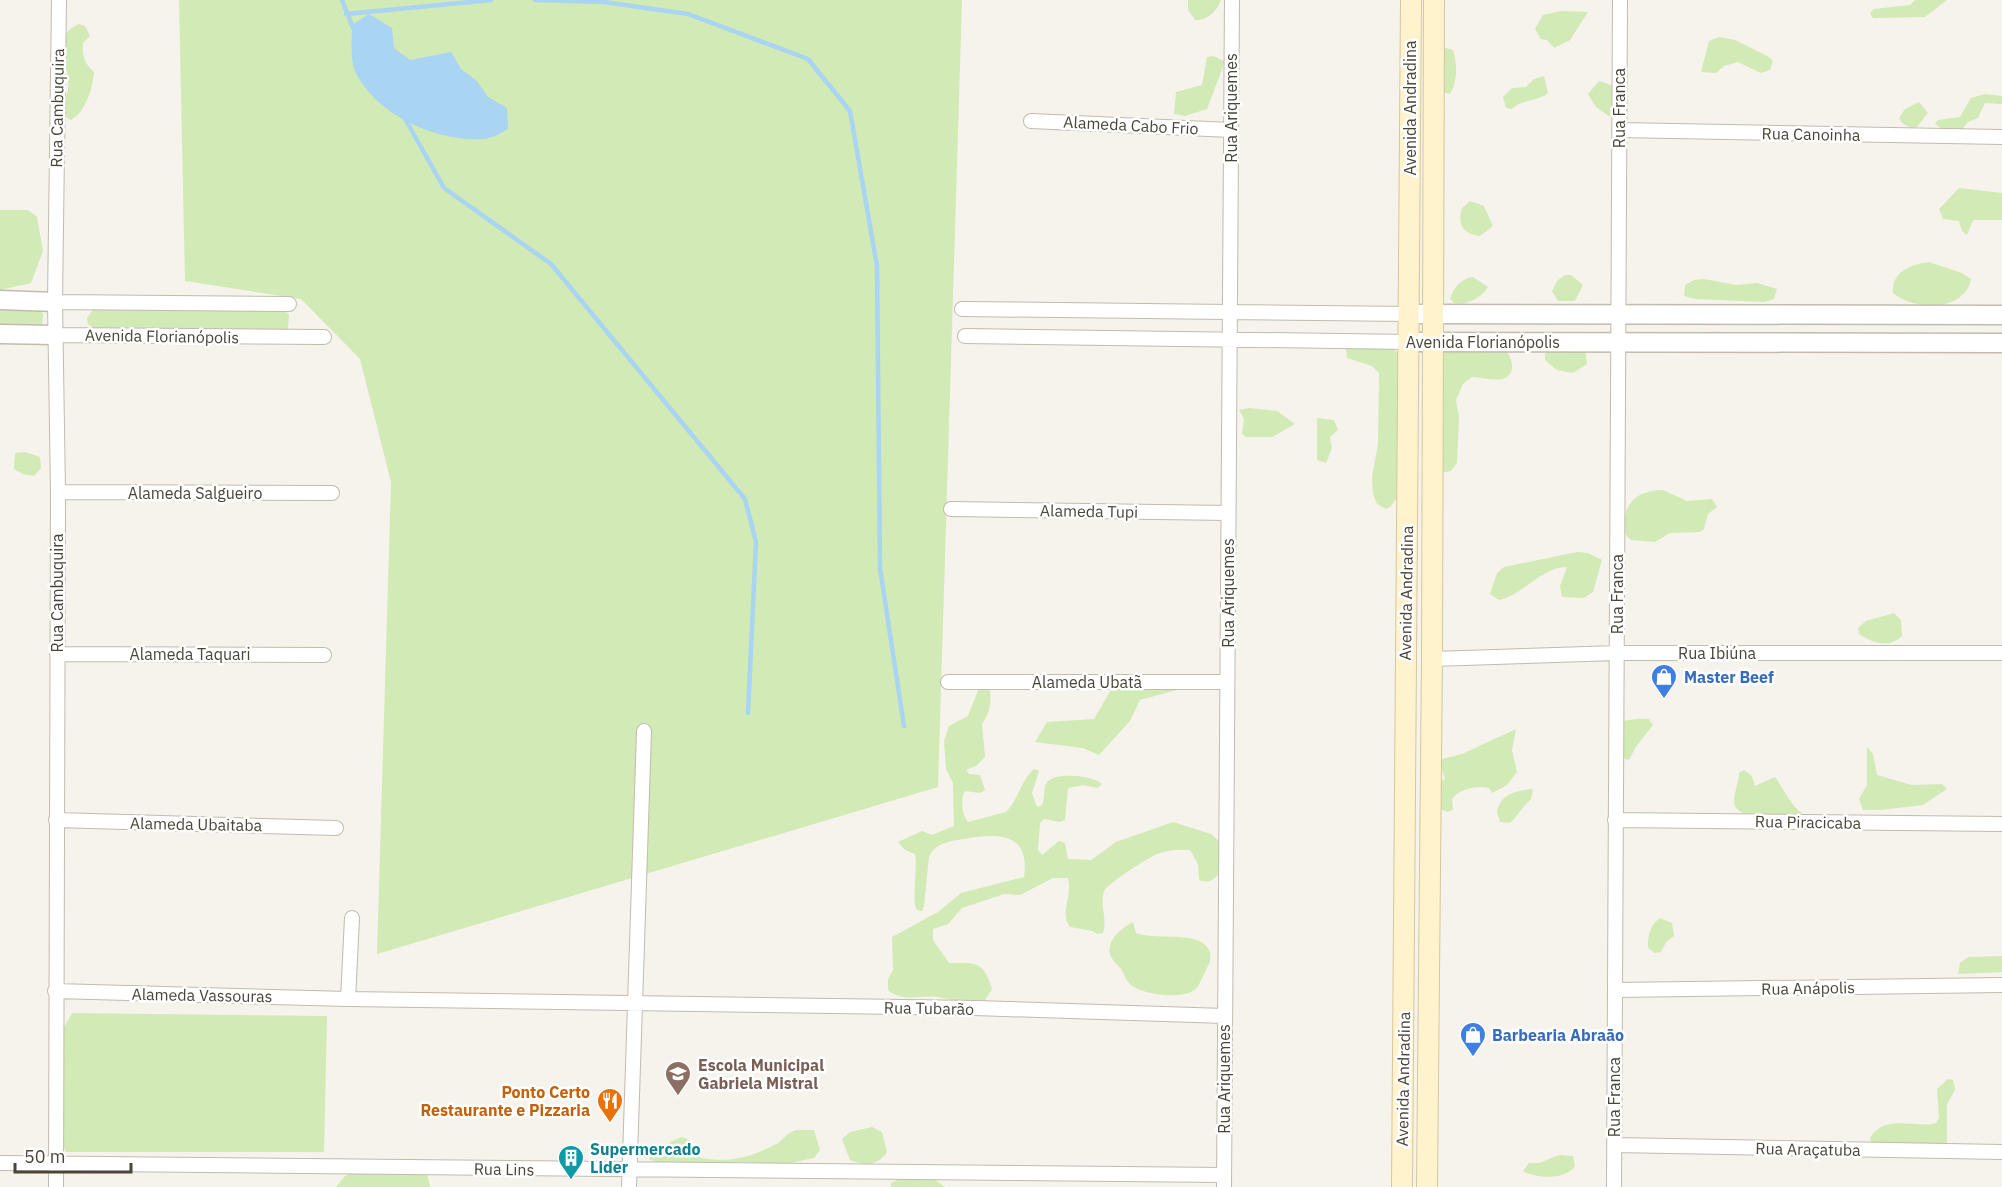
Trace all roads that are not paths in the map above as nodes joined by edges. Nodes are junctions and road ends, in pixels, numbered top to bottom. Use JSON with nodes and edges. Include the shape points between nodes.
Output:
{"nodes":[{"id":1,"x":58,"y":0,"type":"edge"},
{"id":2,"x":1232,"y":0,"type":"edge"},
{"id":3,"x":1411,"y":0,"type":"edge"},
{"id":4,"x":1434,"y":0,"type":"edge"},
{"id":5,"x":1620,"y":0,"type":"edge"},
{"id":6,"x":1031,"y":121,"type":"dead end"},
{"id":7,"x":1231,"y":130,"type":"junction"},
{"id":8,"x":1619,"y":130,"type":"junction"},
{"id":9,"x":2002,"y":137,"type":"edge"},
{"id":10,"x":0,"y":300,"type":"edge"},
{"id":11,"x":55,"y":302,"type":"junction"},
{"id":12,"x":290,"y":304,"type":"dead end"},
{"id":13,"x":962,"y":309,"type":"dead end"},
{"id":14,"x":1229,"y":313,"type":"junction"},
{"id":15,"x":1434,"y":313,"type":"junction"},
{"id":16,"x":1618,"y":313,"type":"junction"},
{"id":17,"x":1410,"y":314,"type":"junction"},
{"id":18,"x":2002,"y":315,"type":"edge"},
{"id":19,"x":0,"y":334,"type":"edge"},
{"id":20,"x":55,"y":334,"type":"junction"},
{"id":21,"x":965,"y":336,"type":"dead end"},
{"id":22,"x":324,"y":337,"type":"dead end"},
{"id":23,"x":1229,"y":338,"type":"junction"},
{"id":24,"x":1410,"y":342,"type":"junction"},
{"id":25,"x":1433,"y":342,"type":"junction"},
{"id":26,"x":1618,"y":343,"type":"junction"},
{"id":27,"x":2002,"y":343,"type":"edge"},
{"id":28,"x":58,"y":492,"type":"junction"},
{"id":29,"x":332,"y":493,"type":"dead end"},
{"id":30,"x":951,"y":509,"type":"dead end"},
{"id":31,"x":1228,"y":513,"type":"junction"},
{"id":32,"x":1617,"y":653,"type":"junction"},
{"id":33,"x":2002,"y":653,"type":"edge"},
{"id":34,"x":57,"y":654,"type":"junction"},
{"id":35,"x":324,"y":655,"type":"dead end"},
{"id":36,"x":1432,"y":659,"type":"junction"},
{"id":37,"x":948,"y":682,"type":"dead end"},
{"id":38,"x":1227,"y":682,"type":"junction"},
{"id":39,"x":644,"y":730,"type":"dead end"},
{"id":40,"x":1431,"y":760,"type":"junction"},
{"id":41,"x":1406,"y":761,"type":"junction"},
{"id":42,"x":56,"y":820,"type":"junction"},
{"id":43,"x":1615,"y":820,"type":"junction"},
{"id":44,"x":2002,"y":824,"type":"edge"},
{"id":45,"x":336,"y":828,"type":"dead end"},
{"id":46,"x":352,"y":918,"type":"dead end"},
{"id":47,"x":2002,"y":985,"type":"edge"},
{"id":48,"x":1615,"y":990,"type":"junction"},
{"id":49,"x":55,"y":992,"type":"junction"},
{"id":50,"x":348,"y":999,"type":"junction"},
{"id":51,"x":633,"y":1003,"type":"junction"},
{"id":52,"x":1225,"y":1016,"type":"junction"},
{"id":53,"x":1614,"y":1145,"type":"junction"},
{"id":54,"x":2002,"y":1152,"type":"edge"},
{"id":55,"x":0,"y":1163,"type":"edge"},
{"id":56,"x":56,"y":1164,"type":"junction"},
{"id":57,"x":628,"y":1170,"type":"junction"},
{"id":58,"x":1224,"y":1181,"type":"edge"},
{"id":59,"x":56,"y":1187,"type":"edge"},
{"id":60,"x":629,"y":1187,"type":"edge"},
{"id":61,"x":1402,"y":1187,"type":"edge"},
{"id":62,"x":1427,"y":1187,"type":"edge"},
{"id":63,"x":1614,"y":1187,"type":"edge"}],
"edges":[{"from":1,"to":11,"type":"street","name":"Rua Cambuquira"},
{"from":2,"to":7,"type":"street","name":"Rua Ariquemes"},
{"from":3,"to":17,"type":"main road","name":"Avenida Andradina"},
{"from":4,"to":15,"type":"main road","name":"Avenida Andradina"},
{"from":5,"to":8,"type":"street","name":"Rua Franca"},
{"from":6,"to":7,"type":"street","name":"Alameda Cabo Frio"},
{"from":7,"to":14,"type":"street","name":"Rua Ariquemes"},
{"from":8,"to":9,"type":"street","name":"Rua Canoinha"},
{"from":8,"to":16,"type":"street","name":"Rua Franca"},
{"from":10,"to":11,"type":"street","name":"Avenida Florianópolis"},
{"from":11,"to":12,"type":"street","name":"Avenida Florianópolis"},
{"from":11,"to":20,"type":"street","name":"Rua Cambuquira"},
{"from":13,"to":14,"type":"street","name":"Avenida Florianópolis"},
{"from":14,"to":17,"type":"street","name":"Avenida Florianópolis"},
{"from":14,"to":23,"type":"street","name":"Rua Ariquemes"},
{"from":15,"to":16,"type":"street"},
{"from":15,"to":17,"type":"street"},
{"from":15,"to":25,"type":"main road","name":"Avenida Andradina"},
{"from":16,"to":18,"type":"street"},
{"from":16,"to":26,"type":"street","name":"Rua Franca"},
{"from":17,"to":24,"type":"main road","name":"Avenida Andradina"},
{"from":19,"to":20,"type":"street","name":"Avenida Florianópolis"},
{"from":20,"to":22,"type":"street","name":"Avenida Florianópolis"},
{"from":20,"to":28,"type":"street","name":"Rua Cambuquira"},
{"from":21,"to":23,"type":"street","name":"Avenida Florianópolis"},
{"from":23,"to":24,"type":"street","name":"Avenida Florianópolis"},
{"from":23,"to":31,"type":"street","name":"Rua Ariquemes"},
{"from":24,"to":25,"type":"street","name":"Avenida Florianópolis"},
{"from":24,"to":41,"type":"main road","name":"Avenida Andradina"},
{"from":25,"to":26,"type":"street","name":"Avenida Florianópolis"},
{"from":25,"to":36,"type":"main road","name":"Avenida Andradina"},
{"from":26,"to":27,"type":"street","name":"Avenida Florianópolis"},
{"from":26,"to":32,"type":"street","name":"Rua Franca"},
{"from":28,"to":29,"type":"street","name":"Alameda Salgueiro"},
{"from":28,"to":34,"type":"street","name":"Rua Cambuquira"},
{"from":30,"to":31,"type":"street","name":"Alameda Tupi"},
{"from":31,"to":38,"type":"street","name":"Rua Ariquemes"},
{"from":32,"to":33,"type":"street","name":"Rua Ibiúna"},
{"from":32,"to":36,"type":"street","name":"Rua Ibiúna"},
{"from":32,"to":43,"type":"street","name":"Rua Franca"},
{"from":34,"to":35,"type":"street","name":"Alameda Taquari"},
{"from":34,"to":42,"type":"street","name":"Rua Cambuquira"},
{"from":36,"to":40,"type":"main road","name":"Avenida Andradina"},
{"from":37,"to":38,"type":"street","name":"Alameda Ubatã"},
{"from":38,"to":52,"type":"street","name":"Rua Ariquemes"},
{"from":39,"to":51,"type":"street"},
{"from":40,"to":41,"type":"street"},
{"from":40,"to":62,"type":"main road","name":"Avenida Andradina"},
{"from":41,"to":61,"type":"main road","name":"Avenida Andradina"},
{"from":42,"to":45,"type":"street","name":"Alameda Ubaitaba"},
{"from":42,"to":49,"type":"street","name":"Rua Cambuquira"},
{"from":43,"to":44,"type":"street","name":"Rua Piracicaba"},
{"from":43,"to":48,"type":"street","name":"Rua Franca"},
{"from":46,"to":50,"type":"street"},
{"from":47,"to":48,"type":"street","name":"Rua Anápolis"},
{"from":48,"to":53,"type":"street","name":"Rua Franca"},
{"from":49,"to":50,"type":"street","name":"Alameda Vassouras"},
{"from":49,"to":56,"type":"street","name":"Rua Cambuquira"},
{"from":50,"to":51,"type":"street","name":"Alameda Vassouras"},
{"from":51,"to":52,"type":"street","name":"Rua Tubarão"},
{"from":51,"to":57,"type":"street"},
{"from":52,"to":58,"type":"street","name":"Rua Ariquemes"},
{"from":53,"to":54,"type":"street","name":"Rua Araçatuba"},
{"from":53,"to":63,"type":"street","name":"Rua Franca"},
{"from":55,"to":56,"type":"street","name":"Rua Lins"},
{"from":56,"to":57,"type":"street","name":"Rua Lins"},
{"from":56,"to":59,"type":"street","name":"Rua Cambuquira"},
{"from":57,"to":58,"type":"street","name":"Rua Lins"},
{"from":57,"to":60,"type":"street"}]}
